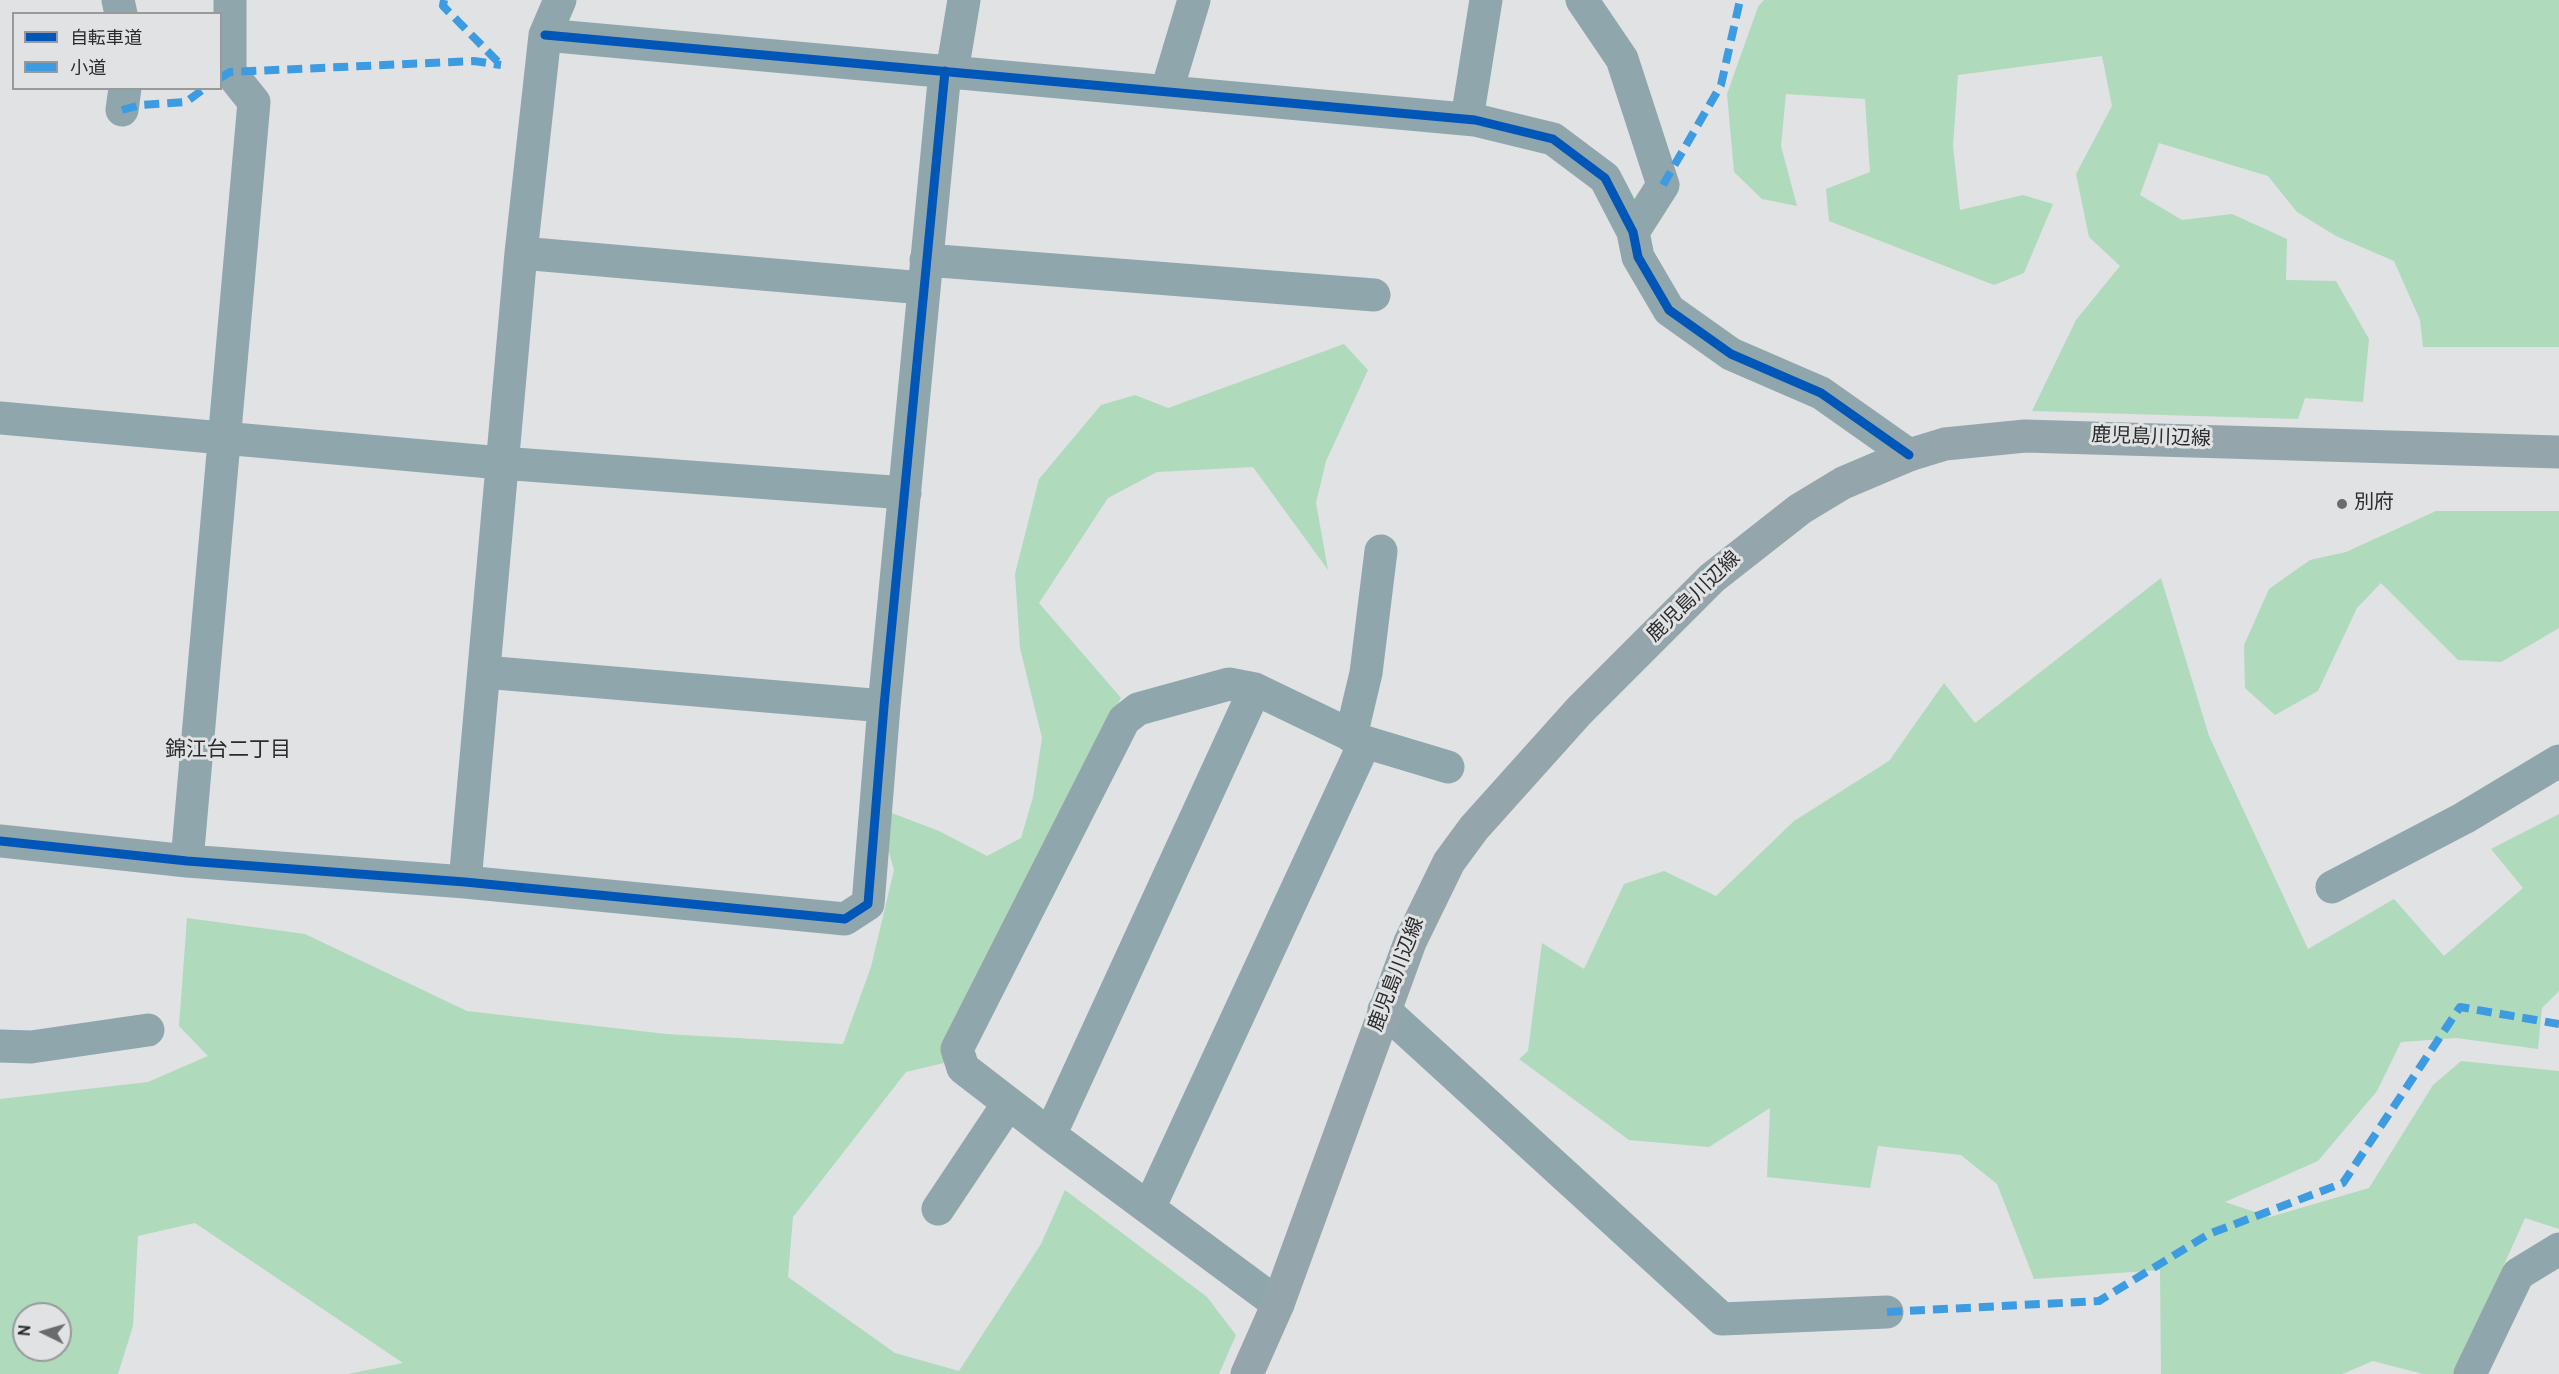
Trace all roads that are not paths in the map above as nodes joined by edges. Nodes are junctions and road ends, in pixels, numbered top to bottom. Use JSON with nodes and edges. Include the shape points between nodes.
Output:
{"nodes":[{"id":1,"x":230,"y":0,"type":"edge"},
{"id":2,"x":561,"y":0,"type":"edge"},
{"id":3,"x":964,"y":0,"type":"edge"},
{"id":4,"x":1194,"y":0,"type":"edge"},
{"id":5,"x":1486,"y":0,"type":"edge"},
{"id":6,"x":1582,"y":0,"type":"edge"},
{"id":7,"x":545,"y":35,"type":"junction"},
{"id":8,"x":949,"y":71,"type":"junction"},
{"id":9,"x":1167,"y":90,"type":"junction"},
{"id":10,"x":1467,"y":119,"type":"junction"},
{"id":11,"x":1633,"y":232,"type":"junction"},
{"id":12,"x":521,"y":253,"type":"junction"},
{"id":13,"x":924,"y":274,"type":"junction"},
{"id":14,"x":1374,"y":295,"type":"dead end"},
{"id":15,"x":0,"y":418,"type":"edge"},
{"id":16,"x":225,"y":440,"type":"junction"},
{"id":17,"x":2559,"y":452,"type":"edge"},
{"id":18,"x":1909,"y":455,"type":"junction"},
{"id":19,"x":501,"y":463,"type":"junction"},
{"id":20,"x":905,"y":493,"type":"junction"},
{"id":21,"x":1381,"y":551,"type":"dead end"},
{"id":22,"x":484,"y":672,"type":"junction"},
{"id":23,"x":1255,"y":689,"type":"junction"},
{"id":24,"x":884,"y":706,"type":"junction"},
{"id":25,"x":1358,"y":739,"type":"junction"},
{"id":26,"x":2559,"y":761,"type":"edge"},
{"id":27,"x":1448,"y":767,"type":"dead end"},
{"id":28,"x":0,"y":841,"type":"edge"},
{"id":29,"x":187,"y":861,"type":"junction"},
{"id":30,"x":465,"y":882,"type":"junction"},
{"id":31,"x":2332,"y":887,"type":"dead end"},
{"id":32,"x":1384,"y":1010,"type":"junction"},
{"id":33,"x":148,"y":1030,"type":"dead end"},
{"id":34,"x":0,"y":1046,"type":"edge"},
{"id":35,"x":1008,"y":1104,"type":"junction"},
{"id":36,"x":1050,"y":1135,"type":"junction"},
{"id":37,"x":1149,"y":1208,"type":"junction"},
{"id":38,"x":938,"y":1209,"type":"dead end"},
{"id":39,"x":2559,"y":1249,"type":"edge"},
{"id":40,"x":1278,"y":1304,"type":"junction"},
{"id":41,"x":1887,"y":1312,"type":"dead end"},
{"id":42,"x":1247,"y":1374,"type":"edge"},
{"id":43,"x":2470,"y":1374,"type":"edge"}],
"edges":[{"from":1,"to":16,"type":"street","via":[[230,72],[254,102]]},
{"from":2,"to":7,"type":"street"},
{"from":3,"to":8,"type":"street"},
{"from":4,"to":9,"type":"street"},
{"from":5,"to":10,"type":"street"},
{"from":6,"to":11,"type":"street","via":[[1622,59],[1662,185]]},
{"from":7,"to":8,"type":"street"},
{"from":7,"to":12,"type":"street"},
{"from":8,"to":9,"type":"street"},
{"from":8,"to":13,"type":"street"},
{"from":9,"to":10,"type":"street"},
{"from":10,"to":11,"type":"street","via":[[1553,139],[1605,178]]},
{"from":11,"to":18,"type":"street","via":[[1638,257],[1669,310],[1731,354],[1821,393]]},
{"from":12,"to":13,"type":"street"},
{"from":12,"to":19,"type":"street"},
{"from":13,"to":14,"type":"street"},
{"from":13,"to":20,"type":"street"},
{"from":15,"to":16,"type":"street"},
{"from":16,"to":19,"type":"street"},
{"from":16,"to":29,"type":"street"},
{"from":17,"to":18,"type":"main road","name":"鹿児島川辺線","via":[[2025,435],[1945,444]]},
{"from":18,"to":32,"type":"main road","name":"鹿児島川辺線","via":[[1822,494],[1750,546],[1712,578],[1579,711],[1449,861],[1423,909]]},
{"from":19,"to":20,"type":"street"},
{"from":19,"to":22,"type":"street"},
{"from":20,"to":24,"type":"street"},
{"from":21,"to":25,"type":"street"},
{"from":22,"to":24,"type":"street"},
{"from":22,"to":30,"type":"street"},
{"from":23,"to":25,"type":"street"},
{"from":23,"to":35,"type":"street","via":[[1229,684],[1137,709],[1124,720],[957,1049],[963,1068]]},
{"from":23,"to":36,"type":"street"},
{"from":24,"to":30,"type":"street","via":[[868,904],[845,919]]},
{"from":25,"to":27,"type":"street"},
{"from":25,"to":37,"type":"street"},
{"from":26,"to":31,"type":"street","via":[[2464,818]]},
{"from":28,"to":29,"type":"street"},
{"from":29,"to":30,"type":"street"},
{"from":32,"to":40,"type":"main road","name":"鹿児島川辺線"},
{"from":32,"to":41,"type":"street","via":[[1722,1319]]},
{"from":33,"to":34,"type":"street","via":[[31,1047]]},
{"from":35,"to":36,"type":"street"},
{"from":35,"to":38,"type":"street"},
{"from":36,"to":37,"type":"street"},
{"from":37,"to":40,"type":"street"},
{"from":39,"to":43,"type":"street","via":[[2518,1274]]},
{"from":40,"to":42,"type":"main road","name":"鹿児島川辺線"}]}
